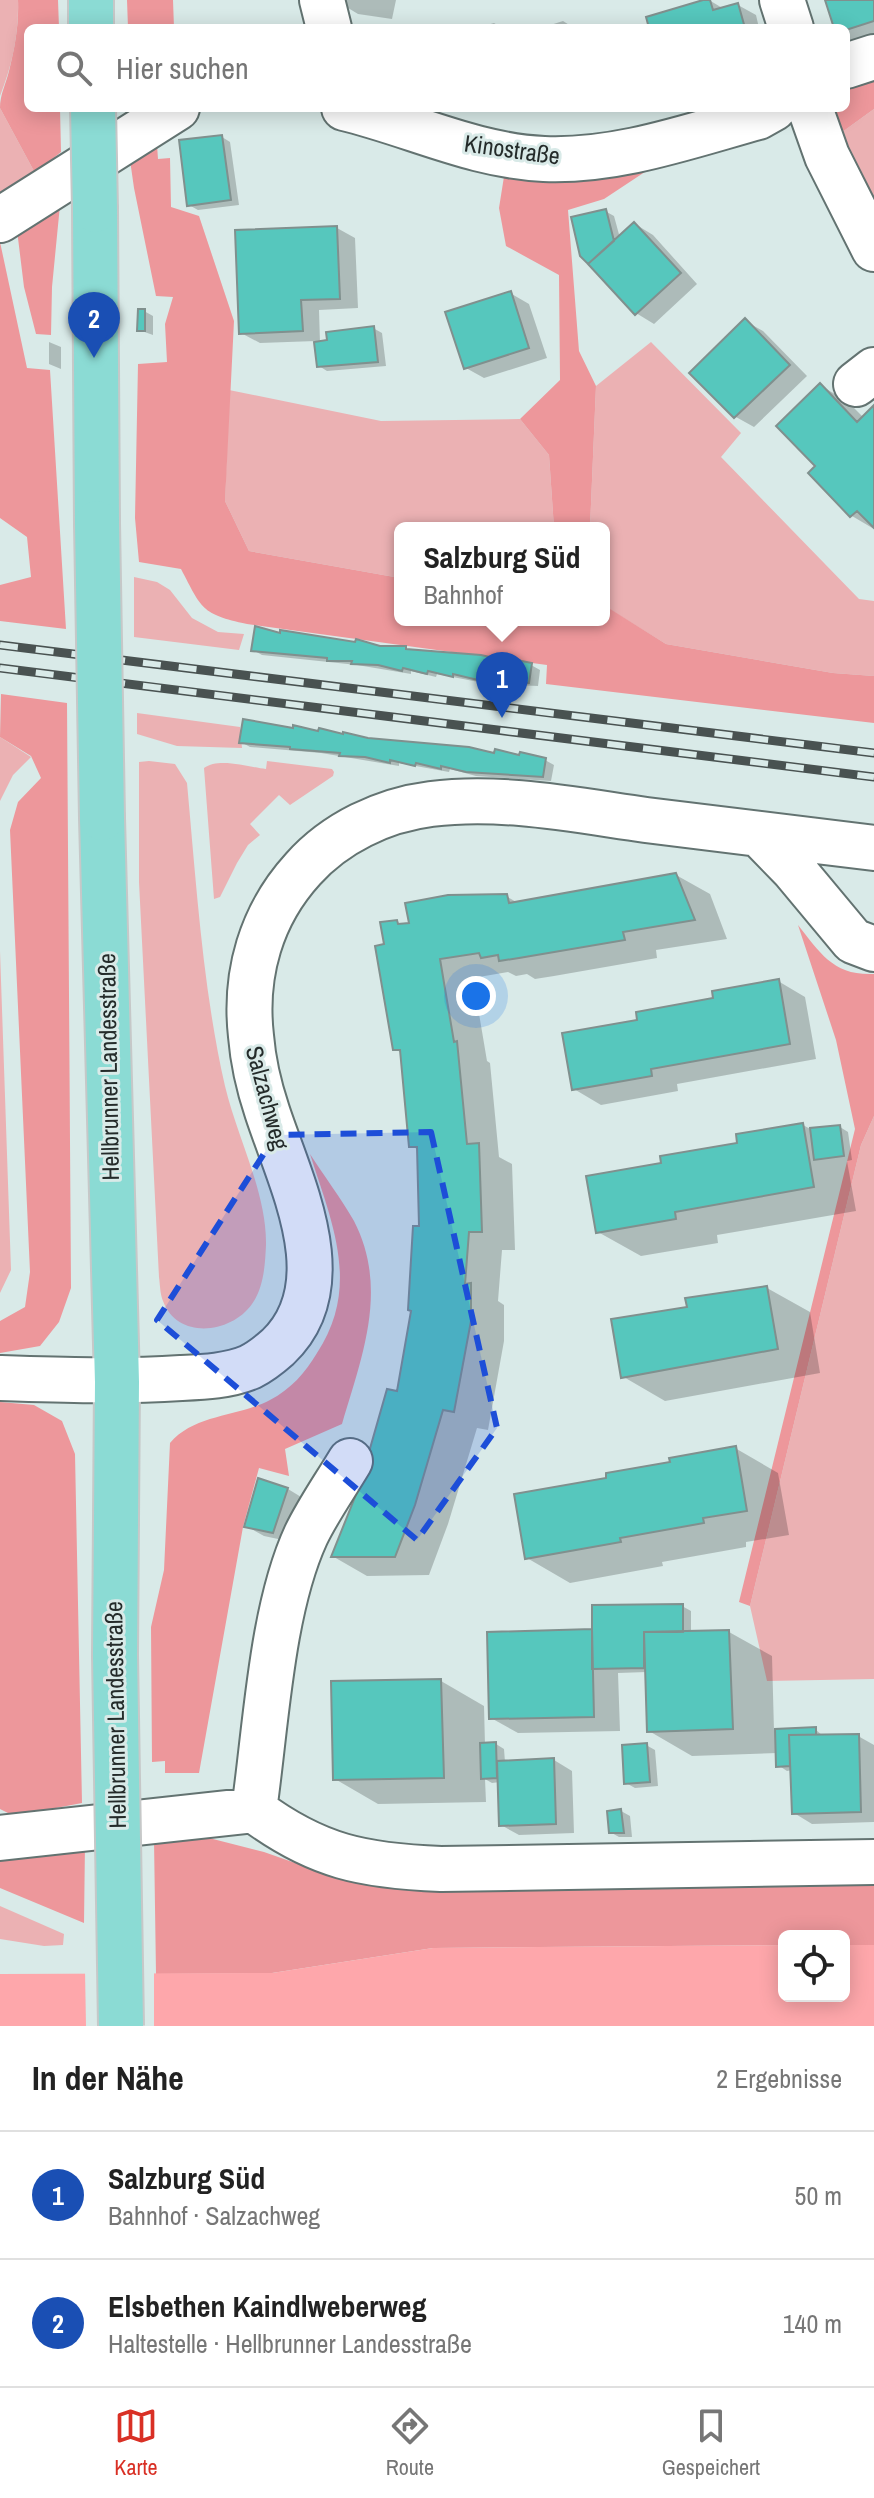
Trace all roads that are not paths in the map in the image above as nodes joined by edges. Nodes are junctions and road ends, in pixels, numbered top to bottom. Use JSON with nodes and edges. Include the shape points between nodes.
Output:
{"nodes":[{"id":1,"x":91,"y":0,"type":"edge"},
{"id":2,"x":782,"y":0,"type":"edge"},
{"id":3,"x":91,"y":24,"type":"edge"},
{"id":4,"x":790,"y":24,"type":"edge"},
{"id":5,"x":874,"y":57,"type":"edge"},
{"id":6,"x":850,"y":65,"type":"edge"},
{"id":7,"x":93,"y":112,"type":"edge"},
{"id":8,"x":171,"y":112,"type":"edge"},
{"id":9,"x":767,"y":112,"type":"edge"},
{"id":10,"x":811,"y":112,"type":"edge"},
{"id":11,"x":385,"y":114,"type":"edge"},
{"id":12,"x":0,"y":220,"type":"edge"},
{"id":13,"x":874,"y":249,"type":"edge"},
{"id":14,"x":759,"y":834,"type":"junction"},
{"id":15,"x":874,"y":848,"type":"edge"},
{"id":16,"x":874,"y":949,"type":"edge"},
{"id":17,"x":0,"y":1378,"type":"edge"},
{"id":18,"x":117,"y":1382,"type":"junction"},
{"id":19,"x":350,"y":1461,"type":"dead end"},
{"id":20,"x":254,"y":1810,"type":"junction"},
{"id":21,"x":0,"y":1838,"type":"edge"},
{"id":22,"x":874,"y":1862,"type":"edge"},
{"id":23,"x":121,"y":2026,"type":"edge"}],
"edges":[{"from":1,"to":3,"type":"main road"},
{"from":2,"to":4,"type":"street"},
{"from":5,"to":6,"type":"street"},
{"from":7,"to":18,"type":"main road","name":"Hellbrunner Landesstraße","bridge":true,"via":[[102,818]]},
{"from":8,"to":12,"type":"street"},
{"from":9,"to":11,"type":"street","name":"Kinostraße","via":[[605,157],[543,159],[435,137]]},
{"from":10,"to":13,"type":"street","via":[[827,156]]},
{"from":14,"to":15,"type":"street","name":"Salzachweg"},
{"from":14,"to":16,"type":"street","via":[[853,941]]},
{"from":14,"to":18,"type":"street","name":"Salzachweg","via":[[475,801],[428,804],[366,822],[310,861],[269,916],[249,989],[257,1075],[306,1232],[309,1284],[304,1307],[286,1339],[250,1367],[205,1377]]},
{"from":17,"to":18,"type":"street","name":"Salzachweg"},
{"from":18,"to":23,"type":"main road","name":"Hellbrunner Landesstraße","bridge":true},
{"from":19,"to":20,"type":"street","via":[[306,1535],[290,1580]]},
{"from":20,"to":21,"type":"street"},
{"from":20,"to":22,"type":"street","via":[[320,1849],[398,1868]]}]}
